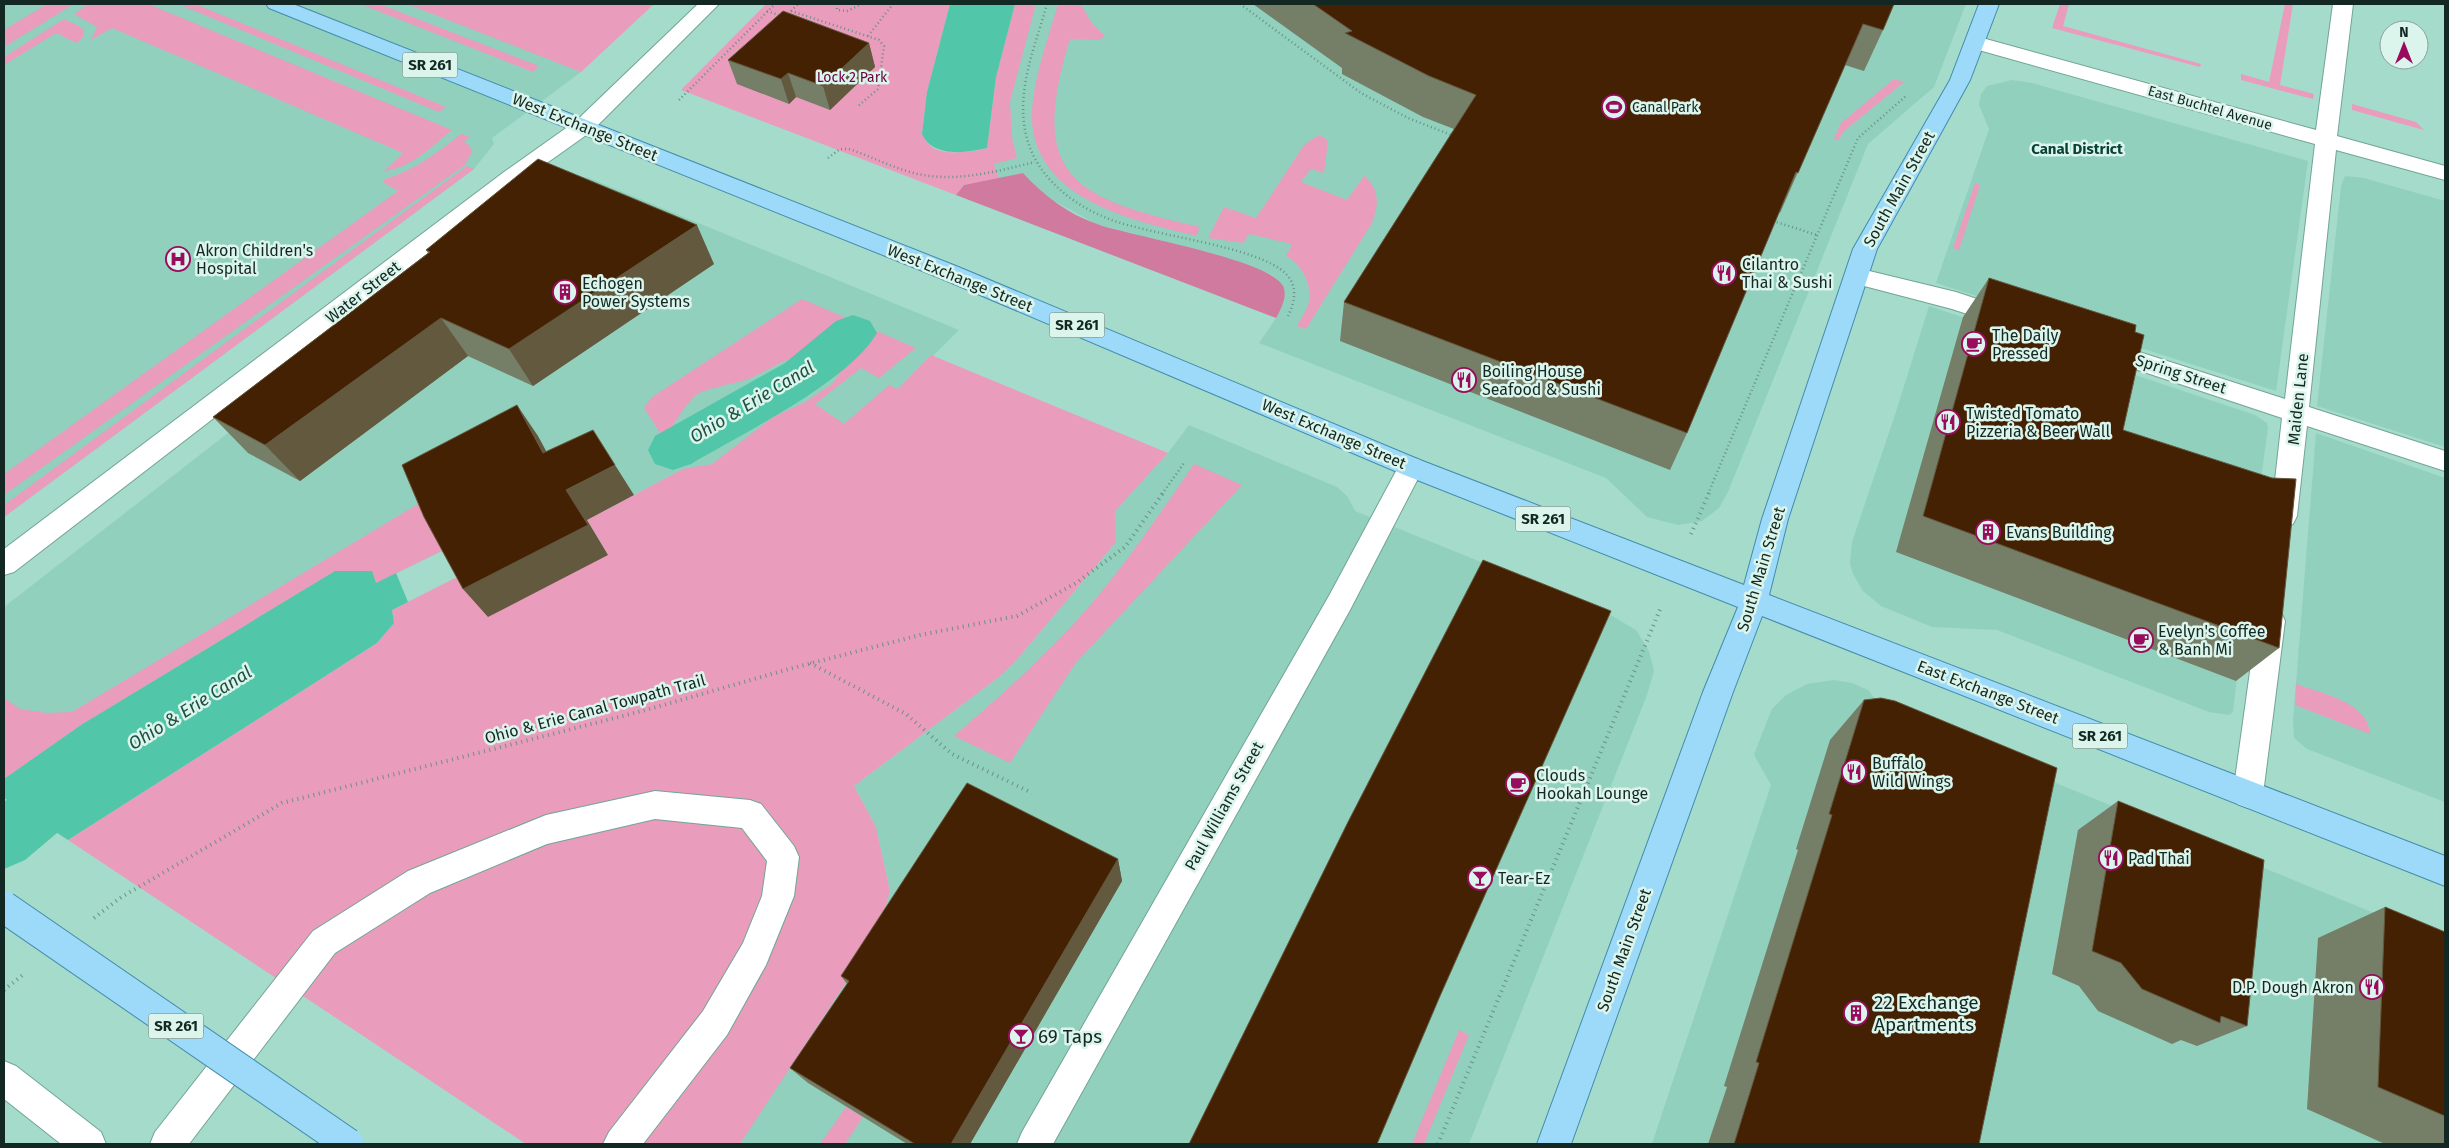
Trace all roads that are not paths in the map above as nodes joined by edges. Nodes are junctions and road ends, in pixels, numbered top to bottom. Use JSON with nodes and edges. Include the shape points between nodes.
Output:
{"nodes":[{"id":1,"x":276,"y":4,"type":"edge"},
{"id":2,"x":709,"y":4,"type":"edge"},
{"id":3,"x":1989,"y":4,"type":"edge"},
{"id":4,"x":2343,"y":4,"type":"edge"},
{"id":5,"x":1975,"y":42,"type":"junction"},
{"id":6,"x":584,"y":126,"type":"junction"},
{"id":7,"x":2326,"y":140,"type":"junction"},
{"id":8,"x":2445,"y":173,"type":"edge"},
{"id":9,"x":1857,"y":276,"type":"junction"},
{"id":10,"x":2030,"y":325,"type":"edge"},
{"id":11,"x":2084,"y":343,"type":"edge"},
{"id":12,"x":2297,"y":412,"type":"junction"},
{"id":13,"x":2445,"y":461,"type":"edge"},
{"id":14,"x":1411,"y":467,"type":"junction"},
{"id":15,"x":2281,"y":539,"type":"edge"},
{"id":16,"x":4,"y":564,"type":"edge"},
{"id":17,"x":2274,"y":599,"type":"edge"},
{"id":18,"x":1754,"y":601,"type":"junction"},
{"id":19,"x":2248,"y":794,"type":"junction"},
{"id":20,"x":2445,"y":871,"type":"edge"},
{"id":21,"x":4,"y":907,"type":"edge"},
{"id":22,"x":4,"y":1078,"type":"edge"},
{"id":23,"x":89,"y":1144,"type":"edge"},
{"id":24,"x":167,"y":1144,"type":"edge"},
{"id":25,"x":348,"y":1144,"type":"edge"},
{"id":26,"x":621,"y":1144,"type":"edge"},
{"id":27,"x":1034,"y":1144,"type":"edge"},
{"id":28,"x":1554,"y":1144,"type":"edge"}],
"edges":[{"from":1,"to":6,"type":"main road","name":"West Exchange Street","number":"SR 261"},
{"from":2,"to":6,"type":"street","name":"Water Street"},
{"from":3,"to":5,"type":"main road","name":"South Main Street"},
{"from":4,"to":7,"type":"street","name":"Maiden Lane"},
{"from":5,"to":7,"type":"street","name":"East Buchtel Avenue"},
{"from":5,"to":9,"type":"main road","name":"South Main Street","via":[[1960,80],[1865,249]]},
{"from":6,"to":14,"type":"main road","name":"West Exchange Street","number":"SR 261","via":[[948,272]]},
{"from":6,"to":16,"type":"street","name":"Water Street","via":[[512,177]]},
{"from":7,"to":8,"type":"street","name":"East Buchtel Avenue"},
{"from":7,"to":12,"type":"street","name":"Maiden Lane"},
{"from":9,"to":10,"type":"street","via":[[1956,301]]},
{"from":9,"to":18,"type":"main road","name":"South Main Street","via":[[1775,519]]},
{"from":11,"to":12,"type":"street","name":"Spring Street"},
{"from":12,"to":13,"type":"street","name":"Spring Street"},
{"from":12,"to":15,"type":"street","name":"Maiden Lane"},
{"from":14,"to":18,"type":"main road","name":"West Exchange Street","number":"SR 261"},
{"from":14,"to":27,"type":"street","name":"Paul Williams Street","via":[[1340,602]]},
{"from":17,"to":19,"type":"street"},
{"from":18,"to":19,"type":"main road","name":"East Exchange Street","number":"SR 261"},
{"from":18,"to":28,"type":"main road","name":"South Main Street"},
{"from":19,"to":20,"type":"main road","name":"East Exchange Street","number":"SR 261"},
{"from":21,"to":25,"type":"main road","number":"SR 261","bridge":true},
{"from":22,"to":23,"type":"street"},
{"from":24,"to":26,"type":"street","via":[[324,942],[419,882],[546,830],[655,804],[750,814],[783,857],[778,896],[755,954],[715,1023]]}]}
